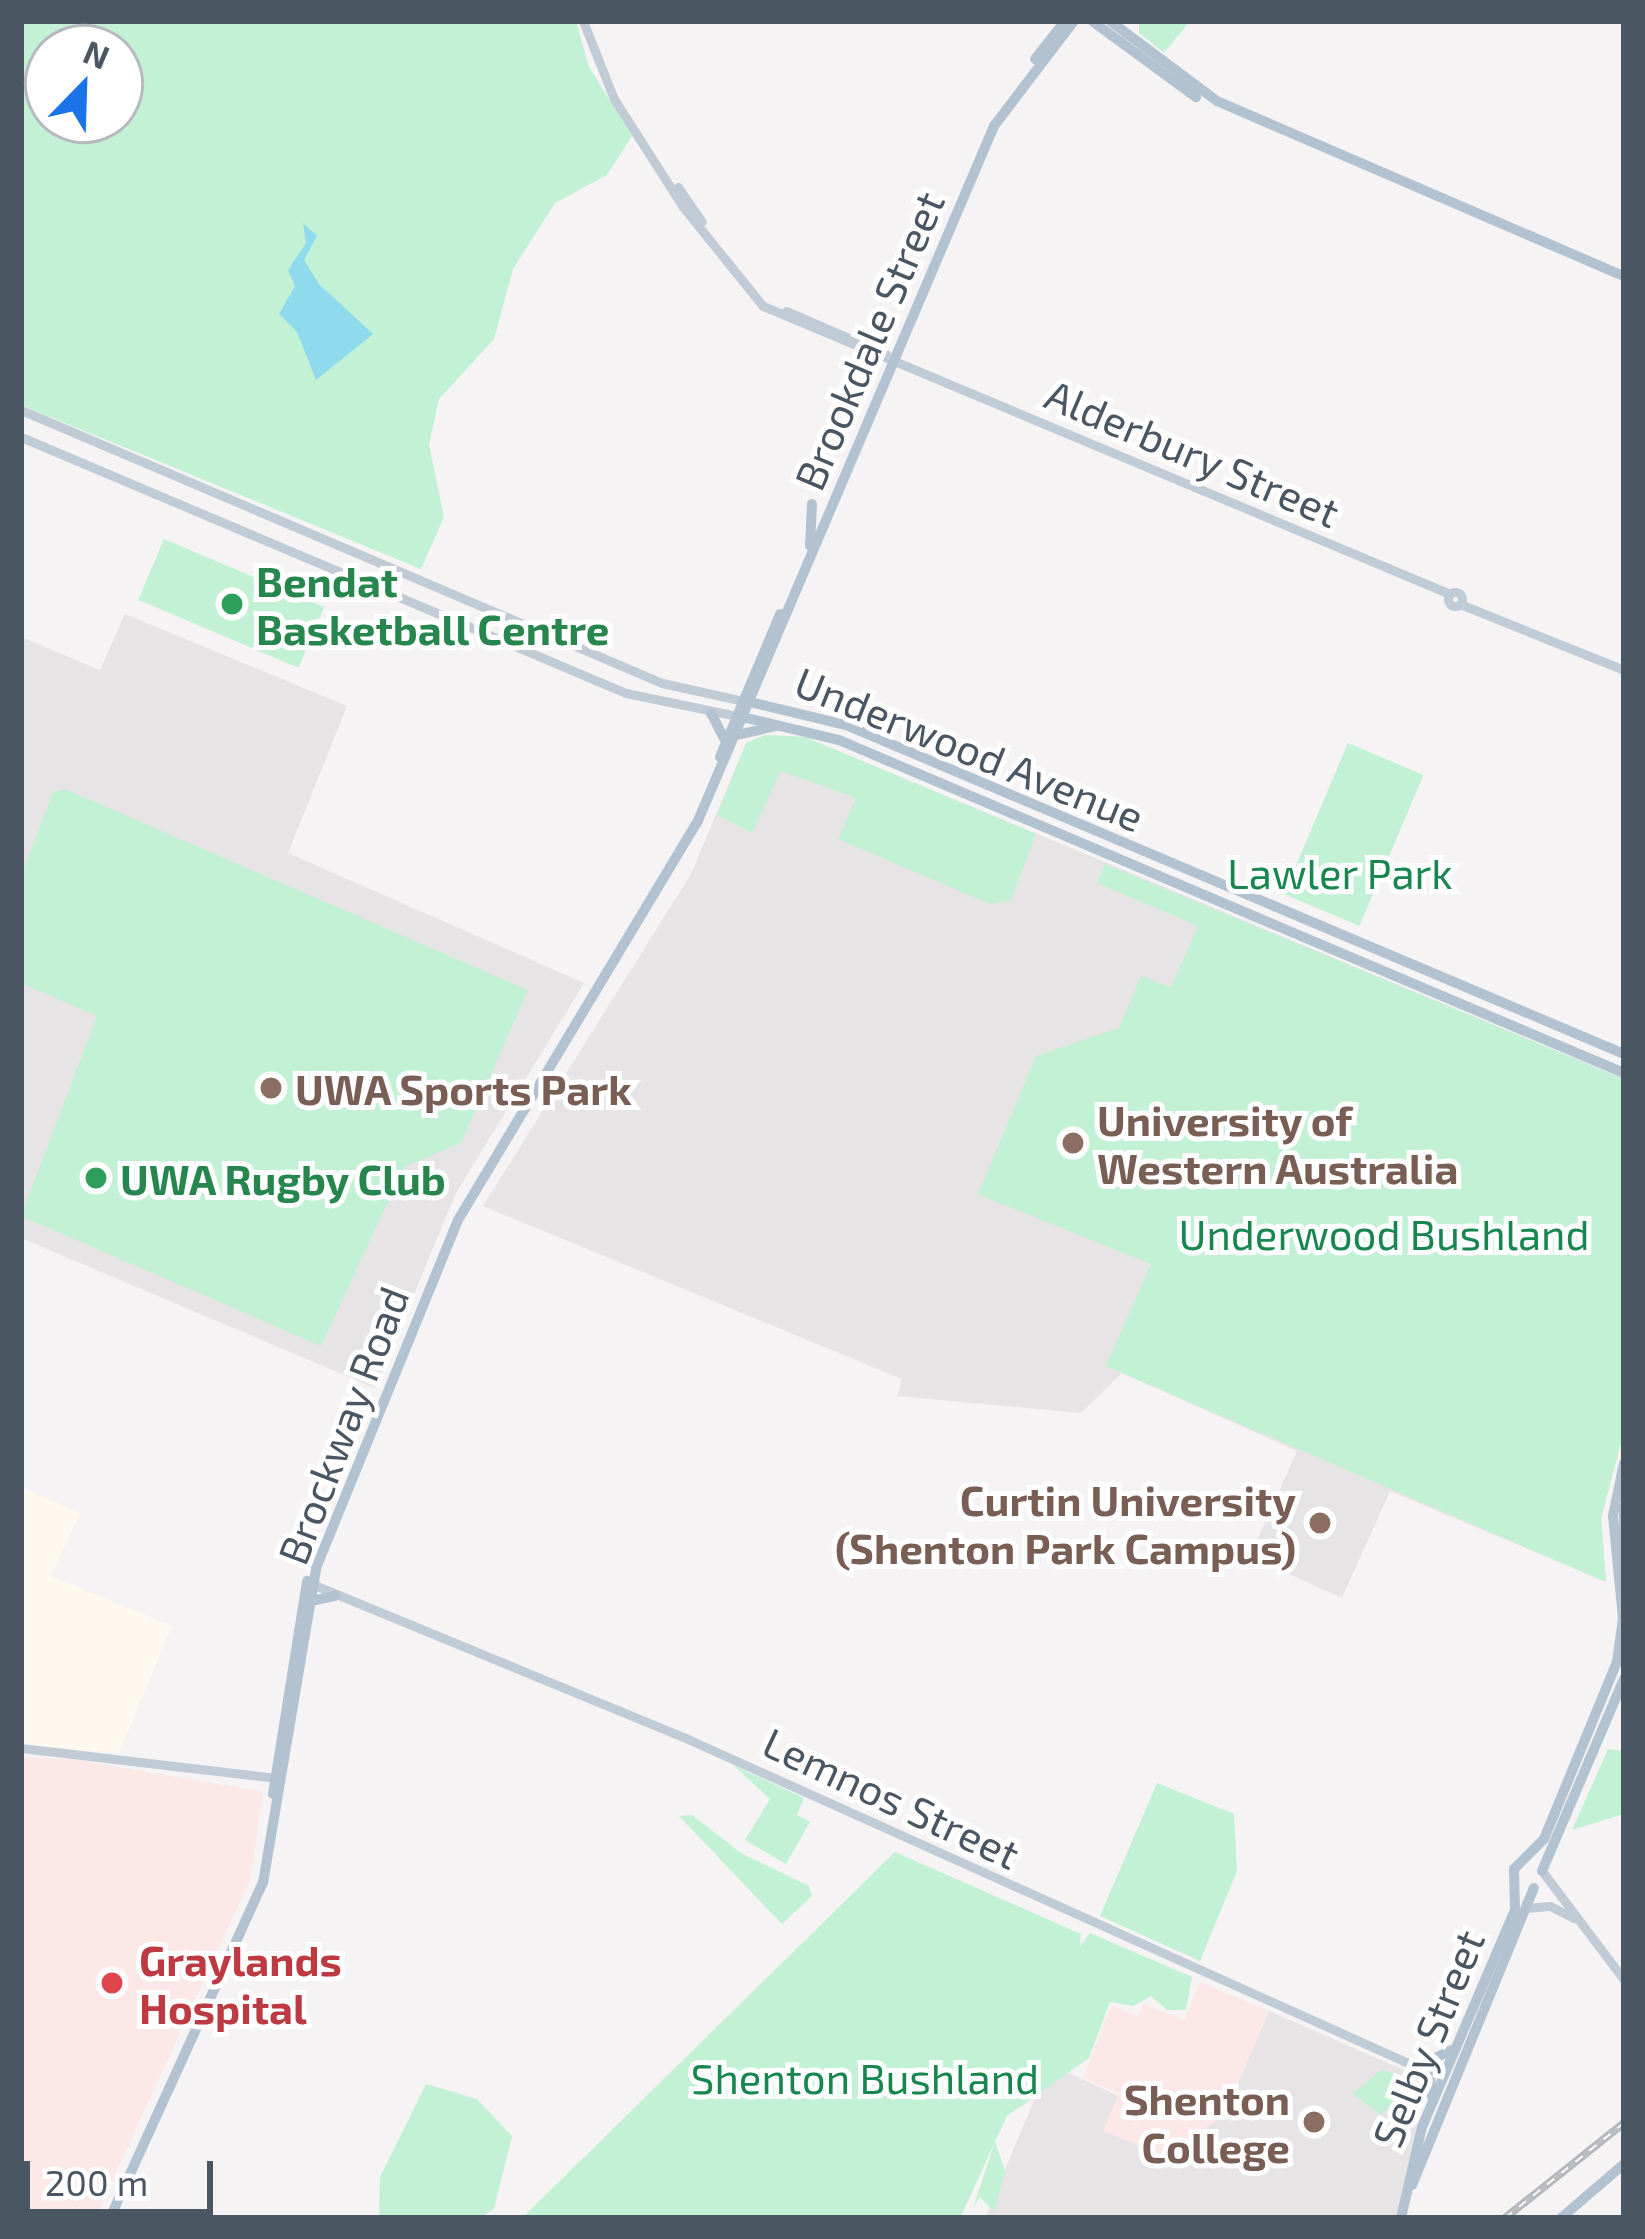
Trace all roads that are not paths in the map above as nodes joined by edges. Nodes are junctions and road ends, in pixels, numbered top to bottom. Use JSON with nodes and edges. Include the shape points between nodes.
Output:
{"nodes":[{"id":1,"x":583,"y":21,"type":"edge"},
{"id":2,"x":1092,"y":21,"type":"edge"},
{"id":3,"x":1070,"y":23,"type":"edge"},
{"id":4,"x":1108,"y":27,"type":"edge"},
{"id":5,"x":1624,"y":276,"type":"edge"},
{"id":6,"x":892,"y":360,"type":"junction"},
{"id":7,"x":21,"y":410,"type":"edge"},
{"id":8,"x":61,"y":426,"type":"junction"},
{"id":9,"x":21,"y":437,"type":"edge"},
{"id":10,"x":51,"y":450,"type":"junction"},
{"id":11,"x":234,"y":500,"type":"junction"},
{"id":12,"x":812,"y":504,"type":"dead end"},
{"id":13,"x":224,"y":523,"type":"junction"},
{"id":14,"x":810,"y":547,"type":"junction"},
{"id":15,"x":766,"y":667,"type":"junction"},
{"id":16,"x":1624,"y":670,"type":"edge"},
{"id":17,"x":649,"y":677,"type":"junction"},
{"id":18,"x":640,"y":698,"type":"junction"},
{"id":19,"x":747,"y":702,"type":"junction"},
{"id":20,"x":777,"y":705,"type":"junction"},
{"id":21,"x":712,"y":713,"type":"junction"},
{"id":22,"x":741,"y":716,"type":"junction"},
{"id":23,"x":785,"y":723,"type":"junction"},
{"id":24,"x":731,"y":739,"type":"junction"},
{"id":25,"x":1624,"y":1054,"type":"edge"},
{"id":26,"x":1624,"y":1072,"type":"edge"},
{"id":27,"x":1624,"y":1463,"type":"edge"},
{"id":28,"x":1624,"y":1508,"type":"edge"},
{"id":29,"x":1624,"y":1550,"type":"edge"},
{"id":30,"x":310,"y":1589,"type":"junction"},
{"id":31,"x":334,"y":1596,"type":"joint"},
{"id":32,"x":382,"y":1612,"type":"junction"},
{"id":33,"x":1622,"y":1648,"type":"edge"},
{"id":34,"x":1624,"y":1679,"type":"edge"},
{"id":35,"x":21,"y":1748,"type":"edge"},
{"id":36,"x":279,"y":1779,"type":"junction"},
{"id":37,"x":1522,"y":1862,"type":"junction"},
{"id":38,"x":1542,"y":1871,"type":"junction"},
{"id":39,"x":1516,"y":1883,"type":"junction"},
{"id":40,"x":1534,"y":1888,"type":"junction"},
{"id":41,"x":1526,"y":1908,"type":"junction"},
{"id":42,"x":1579,"y":1921,"type":"junction"},
{"id":43,"x":1624,"y":1980,"type":"edge"},
{"id":44,"x":1454,"y":2048,"type":"junction"},
{"id":45,"x":1441,"y":2074,"type":"junction"},
{"id":46,"x":1624,"y":2164,"type":"edge"},
{"id":47,"x":1408,"y":2217,"type":"edge"},
{"id":48,"x":106,"y":2218,"type":"edge"},
{"id":49,"x":1561,"y":2218,"type":"edge"}],
"edges":[{"from":1,"to":6,"type":"street","name":"Alderbury Street","via":[[604,78],[746,292]]},
{"from":2,"to":4,"type":"main road"},
{"from":3,"to":4,"type":"main road"},
{"from":3,"to":6,"type":"main road","name":"Brookdale Street","via":[[994,126]]},
{"from":4,"to":5,"type":"main road","via":[[1201,92]]},
{"from":6,"to":14,"type":"main road","name":"Brookdale Street"},
{"from":6,"to":15,"type":"main road","name":"Brookdale Street"},
{"from":6,"to":16,"type":"street","name":"Alderbury Street"},
{"from":7,"to":8,"type":"street","name":"Underwood Avenue"},
{"from":8,"to":10,"type":"street"},
{"from":8,"to":11,"type":"street","name":"Underwood Avenue"},
{"from":9,"to":10,"type":"street","name":"Underwood Avenue"},
{"from":10,"to":13,"type":"street","name":"Underwood Avenue"},
{"from":11,"to":13,"type":"street"},
{"from":11,"to":17,"type":"street","name":"Underwood Avenue"},
{"from":12,"to":14,"type":"main road"},
{"from":13,"to":18,"type":"street","name":"Underwood Avenue"},
{"from":14,"to":19,"type":"main road","name":"Brookdale Street"},
{"from":15,"to":19,"type":"main road","name":"Brookdale Street"},
{"from":15,"to":20,"type":"main road","via":[[765,691]]},
{"from":17,"to":18,"type":"street"},
{"from":17,"to":19,"type":"street","name":"Underwood Avenue"},
{"from":18,"to":21,"type":"street","name":"Underwood Avenue"},
{"from":19,"to":20,"type":"main road","name":"Underwood Avenue"},
{"from":19,"to":22,"type":"main road","name":"Brockway Road"},
{"from":20,"to":25,"type":"main road","name":"Underwood Avenue","via":[[846,725]]},
{"from":21,"to":22,"type":"street","name":"Underwood Avenue"},
{"from":21,"to":24,"type":"main road"},
{"from":22,"to":23,"type":"main road","name":"Underwood Avenue"},
{"from":22,"to":24,"type":"main road","name":"Brockway Road"},
{"from":23,"to":24,"type":"main road"},
{"from":23,"to":26,"type":"main road","name":"Underwood Avenue"},
{"from":24,"to":30,"type":"main road","name":"Brockway Road","via":[[670,861],[462,1198]]},
{"from":27,"to":33,"type":"main road","via":[[1612,1532]]},
{"from":28,"to":29,"type":"main road"},
{"from":30,"to":31,"type":"main road"},
{"from":30,"to":32,"type":"street","name":"Lemnos Street"},
{"from":30,"to":36,"type":"main road","name":"Brockway Road"},
{"from":31,"to":32,"type":"street","name":"Lemnos Street"},
{"from":32,"to":45,"type":"street","name":"Lemnos Street"},
{"from":33,"to":37,"type":"main road","via":[[1544,1839]]},
{"from":34,"to":38,"type":"main road"},
{"from":35,"to":36,"type":"street"},
{"from":36,"to":48,"type":"main road","name":"Brockway Road","via":[[251,1899]]},
{"from":37,"to":38,"type":"main road"},
{"from":37,"to":39,"type":"main road","name":"Selby Street"},
{"from":38,"to":40,"type":"main road","name":"Selby Street"},
{"from":38,"to":42,"type":"street"},
{"from":39,"to":40,"type":"main road"},
{"from":39,"to":44,"type":"main road","name":"Selby Street","via":[[1515,1910]]},
{"from":40,"to":41,"type":"main road","name":"Selby Street"},
{"from":40,"to":42,"type":"street"},
{"from":41,"to":42,"type":"street","via":[[1550,1906]]},
{"from":41,"to":45,"type":"main road","name":"Selby Street"},
{"from":42,"to":43,"type":"street"},
{"from":44,"to":45,"type":"main road","name":"Selby Street"},
{"from":44,"to":45,"type":"main road"},
{"from":45,"to":47,"type":"main road","name":"Selby Street"},
{"from":45,"to":47,"type":"main road","name":"Selby Street"},
{"from":46,"to":49,"type":"main road"}]}
